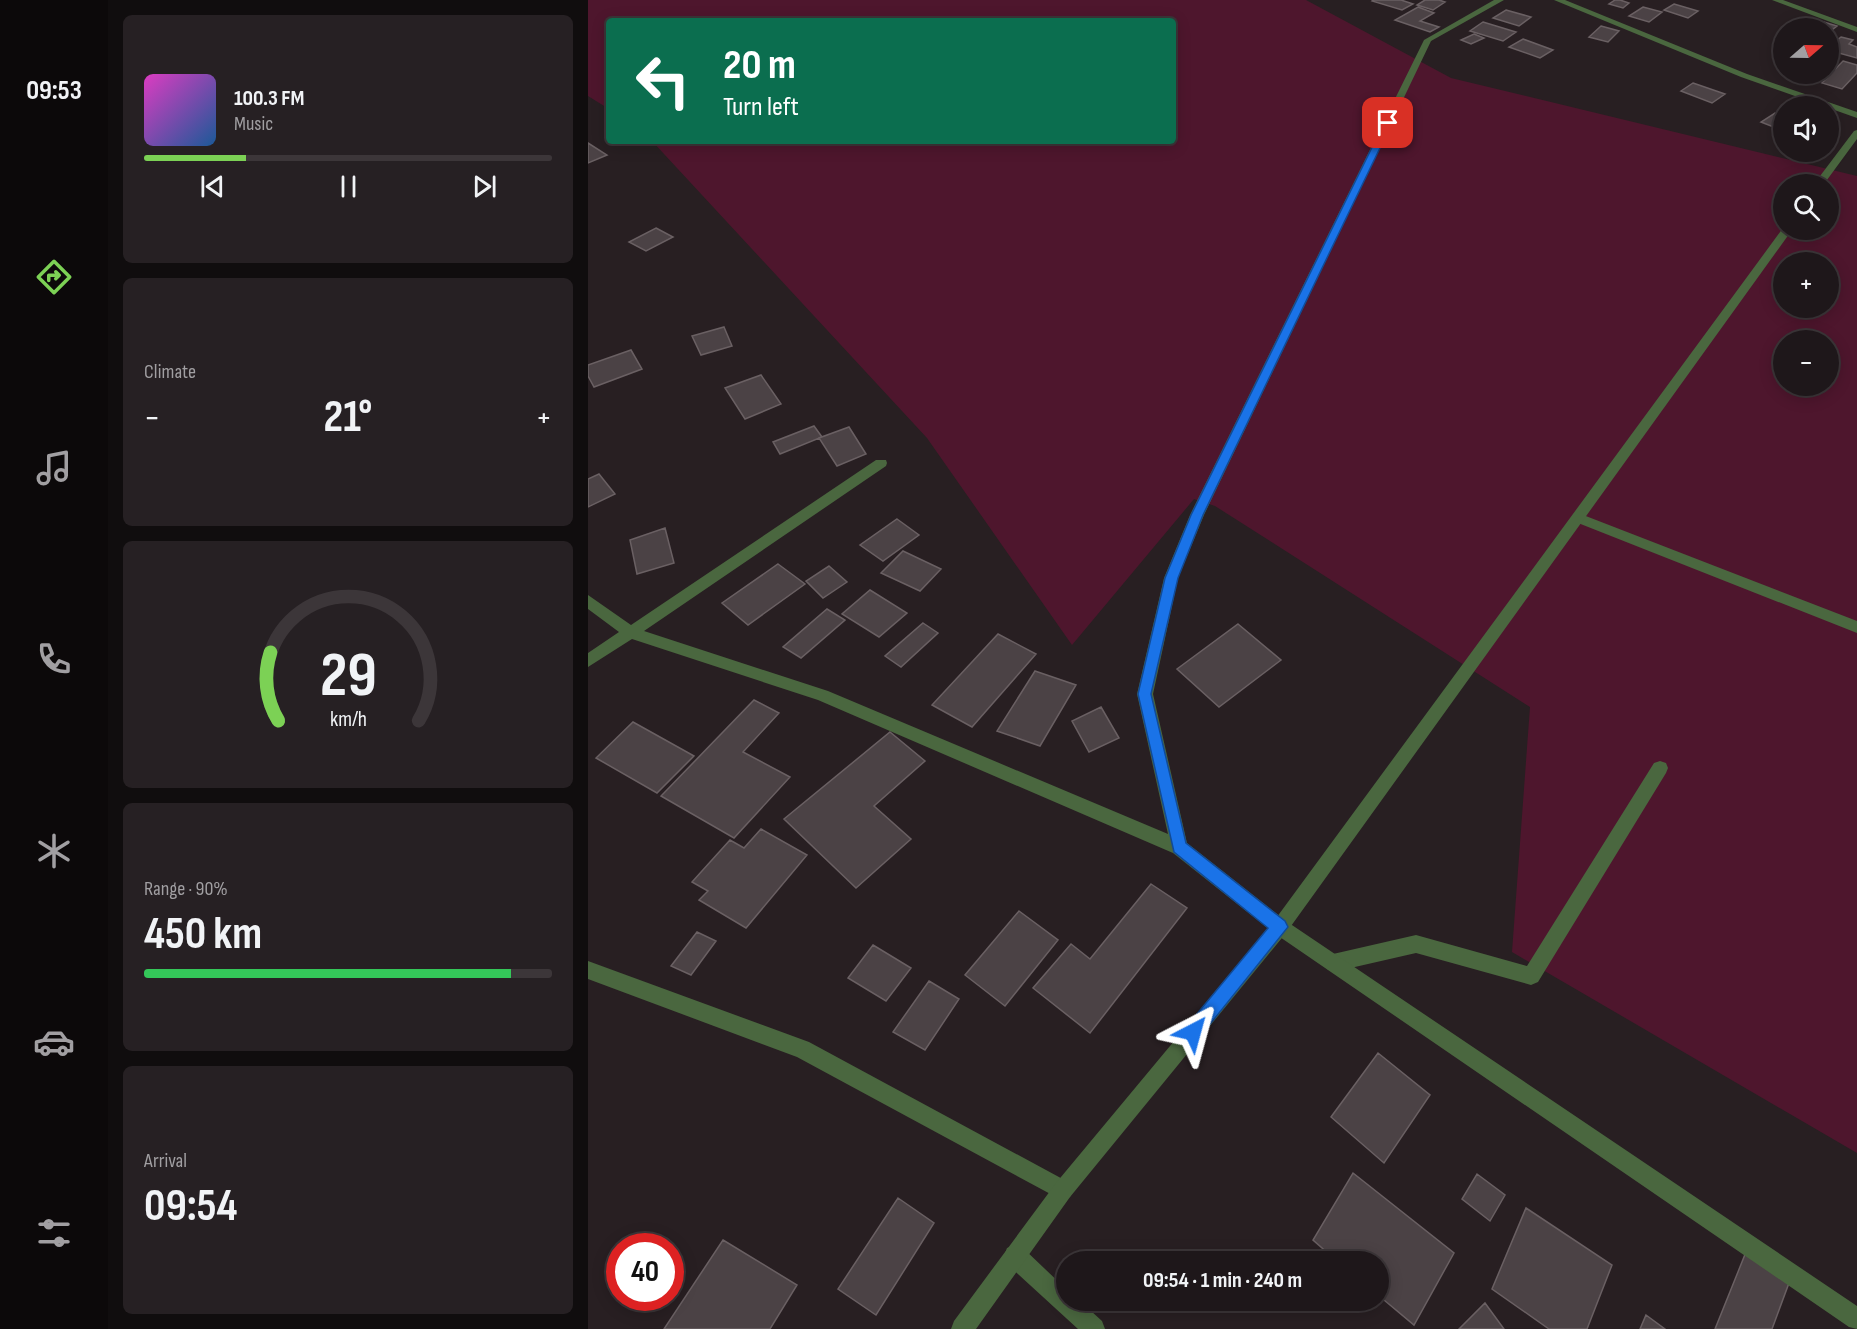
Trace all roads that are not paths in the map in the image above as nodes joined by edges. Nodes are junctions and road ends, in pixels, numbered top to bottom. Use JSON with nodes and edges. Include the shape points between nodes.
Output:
{"nodes":[{"id":1,"x":1500,"y":0,"type":"edge"},
{"id":2,"x":1558,"y":0,"type":"edge"},
{"id":3,"x":1776,"y":0,"type":"edge"},
{"id":4,"x":1857,"y":30,"type":"edge"},
{"id":5,"x":1857,"y":115,"type":"edge"},
{"id":6,"x":1857,"y":133,"type":"edge"},
{"id":7,"x":1827,"y":174,"type":"edge"},
{"id":8,"x":1780,"y":240,"type":"edge"},
{"id":9,"x":881,"y":463,"type":"dead end"},
{"id":10,"x":1578,"y":518,"type":"junction"},
{"id":11,"x":588,"y":601,"type":"edge"},
{"id":12,"x":1857,"y":627,"type":"edge"},
{"id":13,"x":630,"y":632,"type":"junction"},
{"id":14,"x":588,"y":661,"type":"edge"},
{"id":15,"x":1660,"y":768,"type":"dead end"},
{"id":16,"x":1179,"y":847,"type":"junction"},
{"id":17,"x":1280,"y":927,"type":"junction"},
{"id":18,"x":1333,"y":963,"type":"junction"},
{"id":19,"x":588,"y":970,"type":"edge"},
{"id":20,"x":1063,"y":1190,"type":"junction"},
{"id":21,"x":1015,"y":1257,"type":"junction"},
{"id":22,"x":1857,"y":1319,"type":"edge"},
{"id":23,"x":962,"y":1329,"type":"edge"},
{"id":24,"x":1094,"y":1329,"type":"edge"}],
"edges":[{"from":1,"to":16,"type":"street","via":[[1428,40],[1197,515],[1172,578],[1144,694]]},
{"from":2,"to":5,"type":"street","via":[[1732,72]]},
{"from":3,"to":4,"type":"street"},
{"from":6,"to":7,"type":"street"},
{"from":8,"to":10,"type":"street"},
{"from":9,"to":13,"type":"street"},
{"from":10,"to":12,"type":"street"},
{"from":10,"to":17,"type":"street"},
{"from":11,"to":13,"type":"street"},
{"from":13,"to":14,"type":"street"},
{"from":13,"to":16,"type":"street","via":[[823,696]]},
{"from":15,"to":18,"type":"street","via":[[1531,976],[1416,944]]},
{"from":16,"to":17,"type":"street"},
{"from":17,"to":18,"type":"street"},
{"from":17,"to":20,"type":"street"},
{"from":18,"to":22,"type":"street"},
{"from":19,"to":20,"type":"street","via":[[802,1049]]},
{"from":20,"to":21,"type":"street"},
{"from":21,"to":23,"type":"street"},
{"from":21,"to":24,"type":"street"}]}
